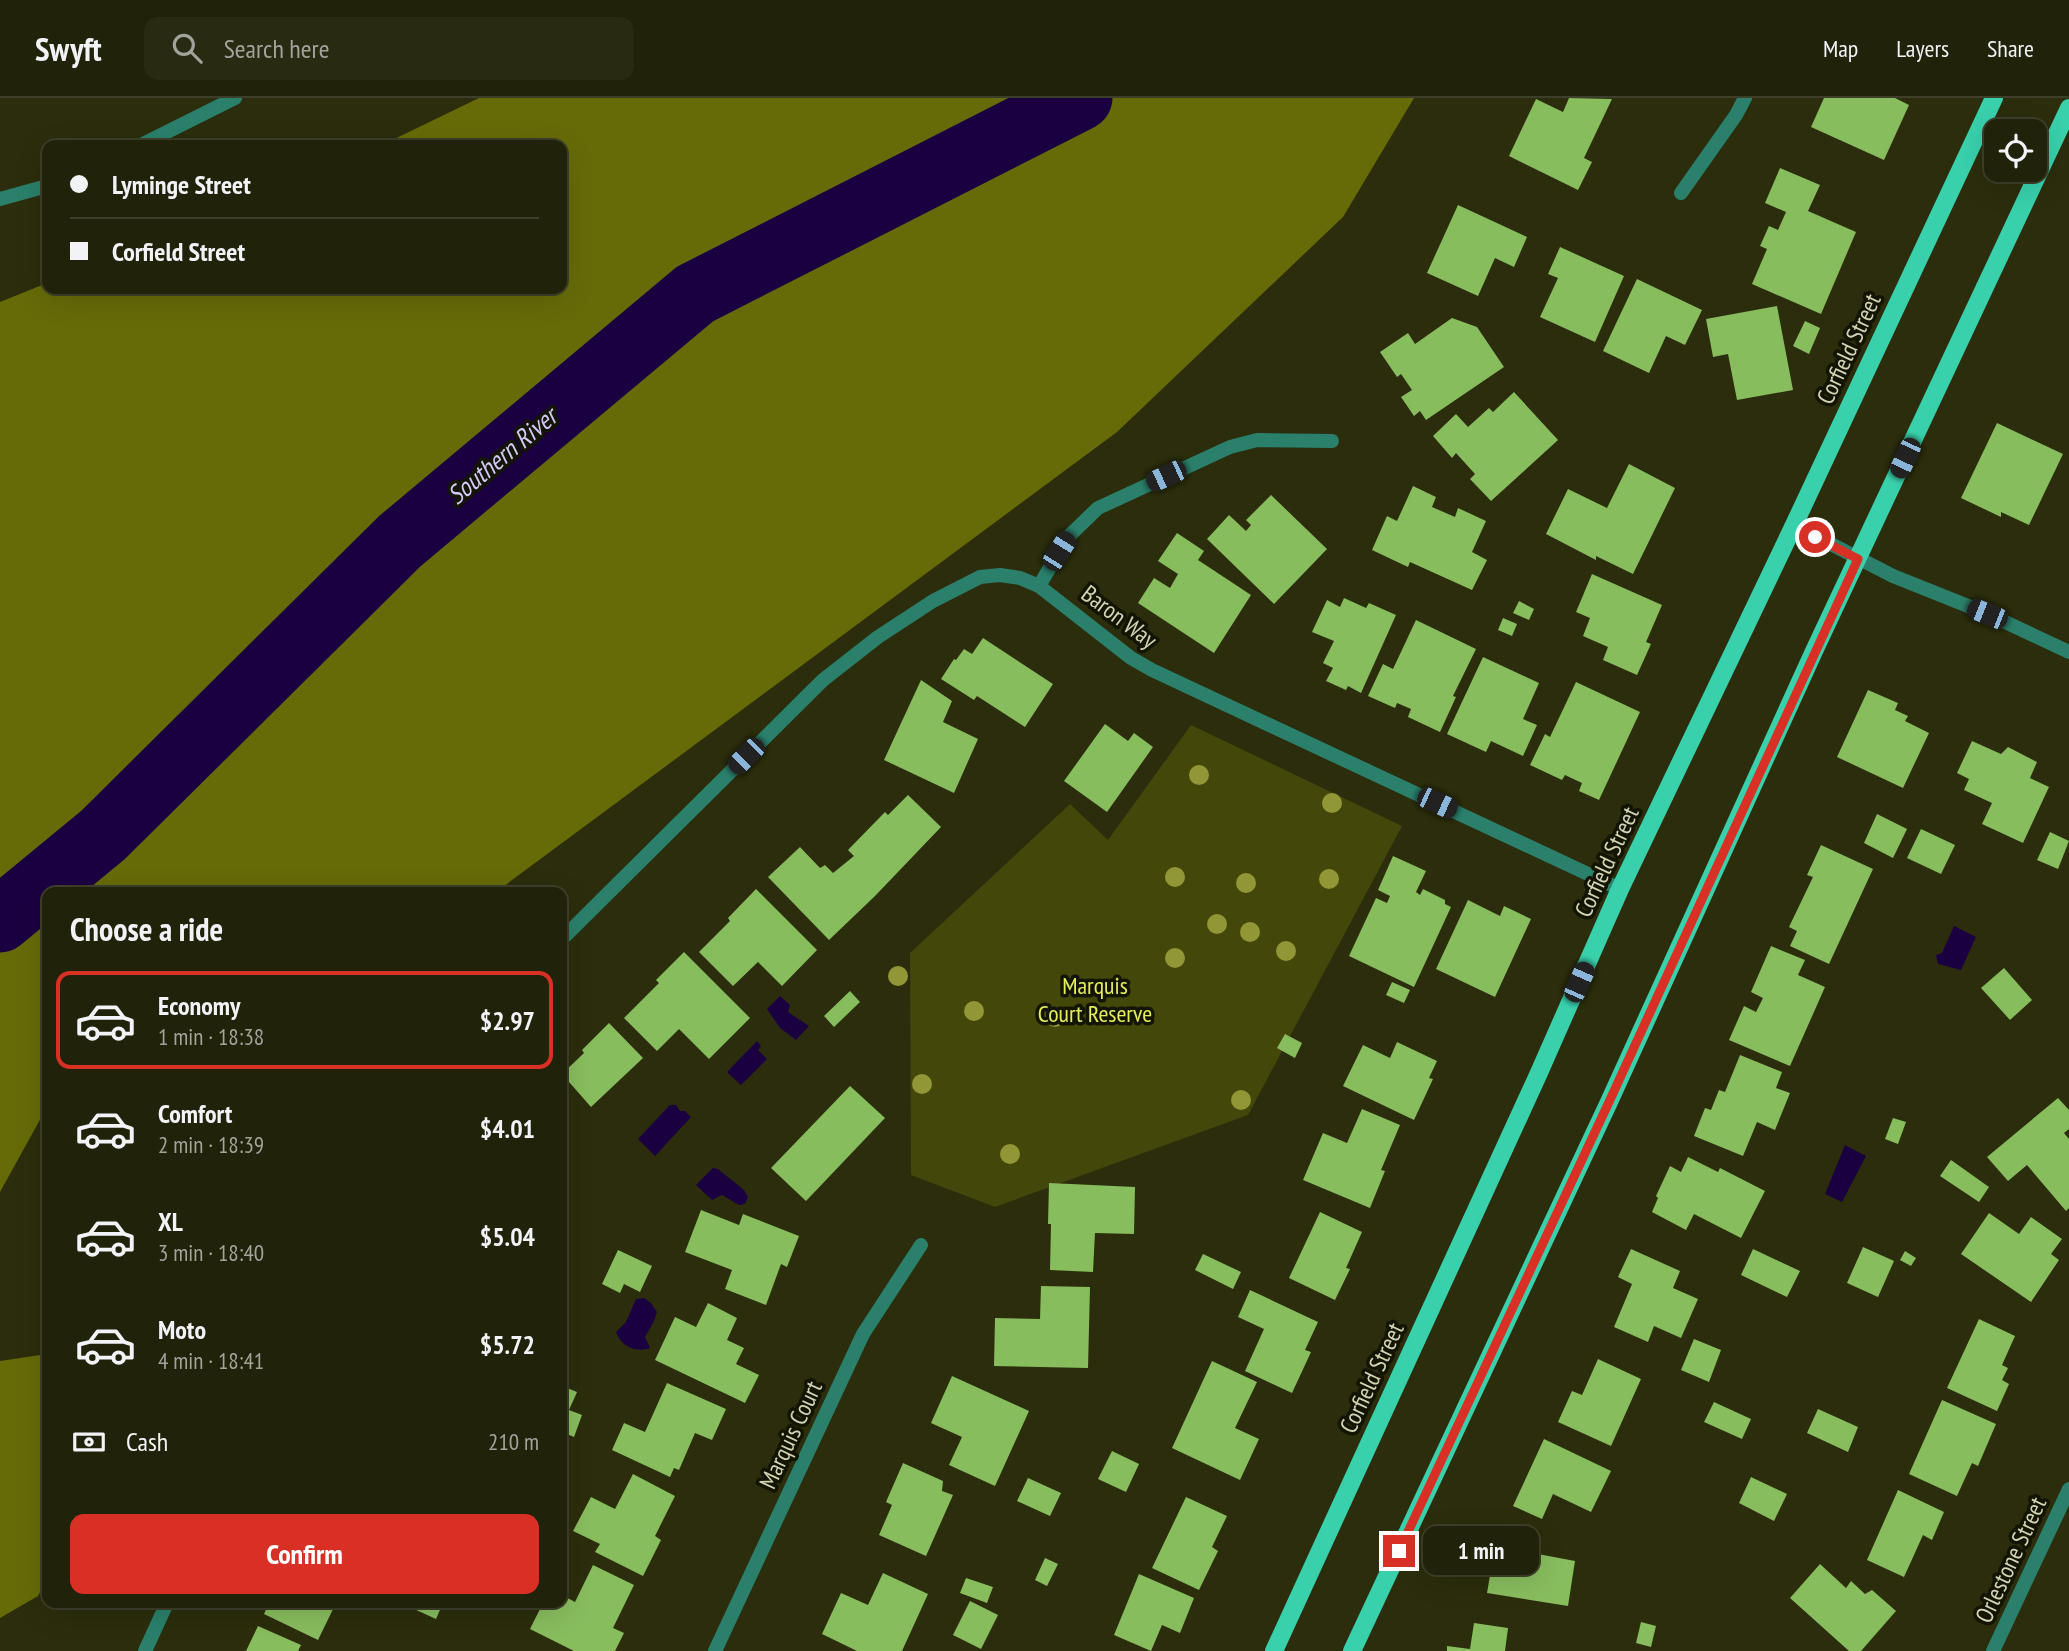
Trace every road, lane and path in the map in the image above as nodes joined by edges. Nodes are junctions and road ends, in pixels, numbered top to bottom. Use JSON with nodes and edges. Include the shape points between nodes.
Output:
{"nodes":[{"id":1,"x":235,"y":98,"type":"edge"},
{"id":2,"x":1745,"y":98,"type":"edge"},
{"id":3,"x":1994,"y":98,"type":"edge"},
{"id":4,"x":2069,"y":108,"type":"edge"},
{"id":5,"x":151,"y":140,"type":"edge"},
{"id":6,"x":42,"y":187,"type":"edge"},
{"id":7,"x":1681,"y":193,"type":"dead end"},
{"id":8,"x":1,"y":195,"type":"edge"},
{"id":9,"x":1332,"y":441,"type":"dead end"},
{"id":10,"x":1794,"y":526,"type":"junction"},
{"id":11,"x":1858,"y":559,"type":"junction"},
{"id":12,"x":1039,"y":586,"type":"junction"},
{"id":13,"x":2069,"y":652,"type":"edge"},
{"id":14,"x":1620,"y":888,"type":"junction"},
{"id":15,"x":567,"y":934,"type":"edge"},
{"id":16,"x":921,"y":1245,"type":"dead end"},
{"id":17,"x":2069,"y":1489,"type":"edge"},
{"id":18,"x":165,"y":1608,"type":"edge"},
{"id":19,"x":145,"y":1651,"type":"edge"},
{"id":20,"x":715,"y":1651,"type":"edge"},
{"id":21,"x":1274,"y":1651,"type":"edge"},
{"id":22,"x":1352,"y":1651,"type":"edge"},
{"id":23,"x":1993,"y":1651,"type":"edge"}],
"edges":[{"from":1,"to":5,"type":"street"},
{"from":2,"to":7,"type":"street"},
{"from":3,"to":10,"type":"main road","name":"Corfield Street"},
{"from":4,"to":11,"type":"main road"},
{"from":6,"to":8,"type":"street"},
{"from":9,"to":12,"type":"street","via":[[1257,440],[1230,447],[1098,508],[1068,537]]},
{"from":10,"to":11,"type":"street"},
{"from":10,"to":14,"type":"main road","name":"Corfield Street"},
{"from":11,"to":13,"type":"street"},
{"from":11,"to":22,"type":"main road"},
{"from":12,"to":14,"type":"street","name":"Baron Way","via":[[1152,670]]},
{"from":12,"to":15,"type":"street","name":"Baron Way","via":[[1020,578],[980,576],[878,637],[822,680]]},
{"from":14,"to":21,"type":"main road","name":"Corfield Street"},
{"from":16,"to":20,"type":"street","name":"Marquis Court","via":[[863,1334]]},
{"from":17,"to":23,"type":"street","name":"Orlestone Street"},
{"from":18,"to":19,"type":"street"}]}
